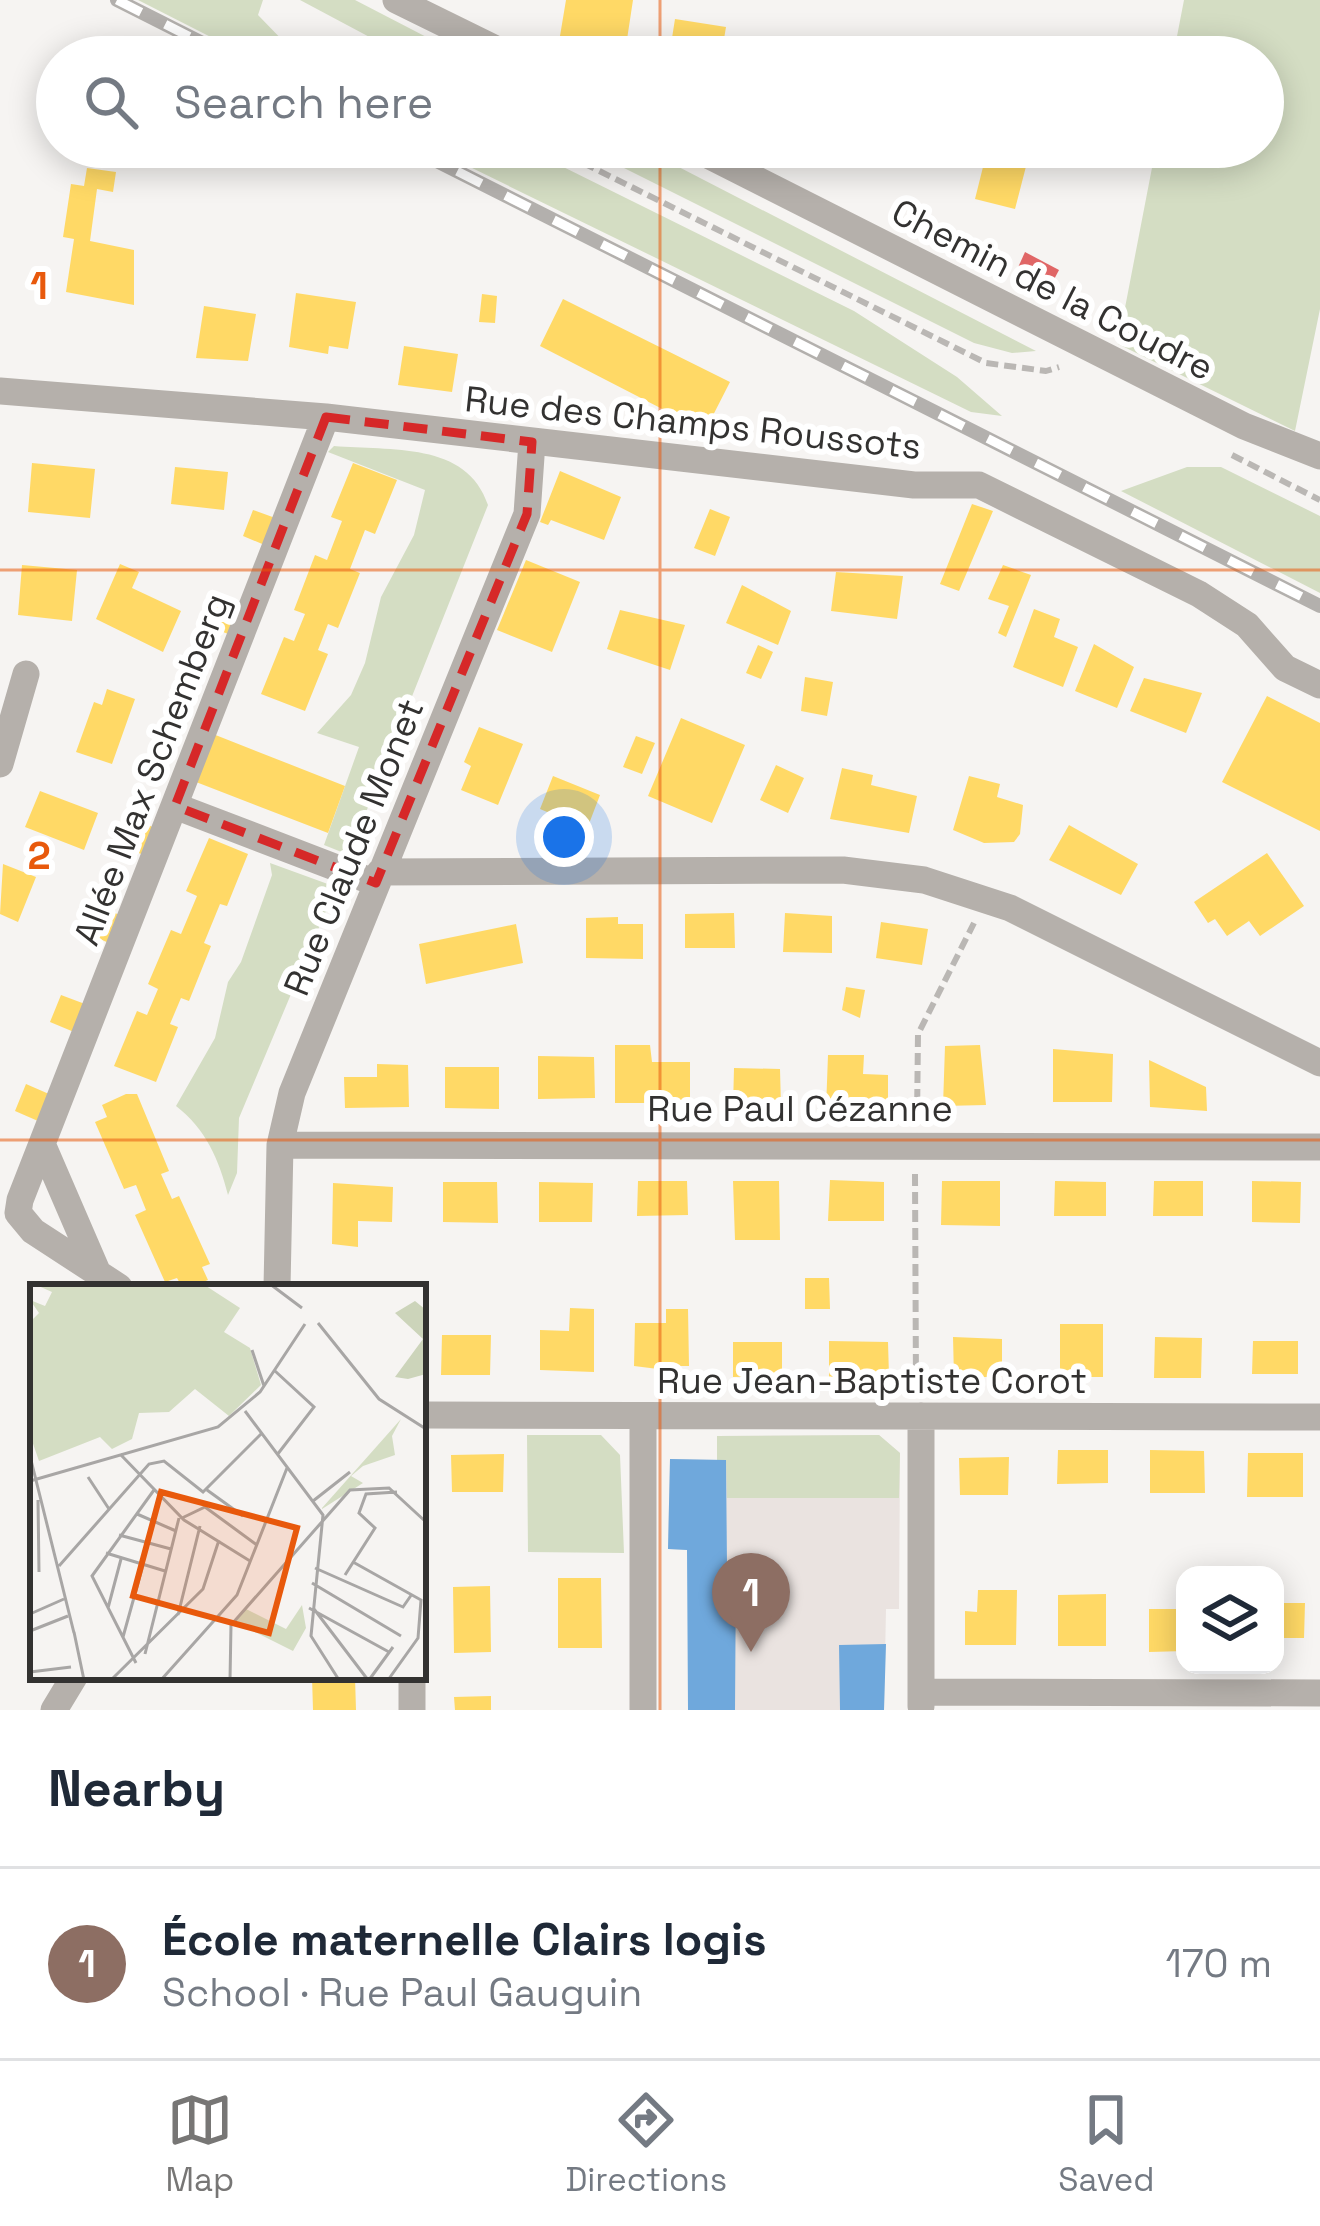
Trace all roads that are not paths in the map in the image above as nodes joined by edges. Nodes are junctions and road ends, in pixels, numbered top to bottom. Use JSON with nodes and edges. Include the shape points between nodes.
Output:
{"nodes":[{"id":1,"x":396,"y":0,"type":"edge"},
{"id":2,"x":469,"y":36,"type":"edge"},
{"id":3,"x":734,"y":168,"type":"edge"},
{"id":4,"x":0,"y":391,"type":"edge"},
{"id":5,"x":326,"y":417,"type":"junction"},
{"id":6,"x":532,"y":442,"type":"junction"},
{"id":7,"x":1320,"y":456,"type":"edge"},
{"id":8,"x":26,"y":674,"type":"dead end"},
{"id":9,"x":1320,"y":686,"type":"edge"},
{"id":10,"x":0,"y":764,"type":"edge"},
{"id":11,"x":175,"y":806,"type":"junction"},
{"id":12,"x":378,"y":877,"type":"junction"},
{"id":13,"x":1320,"y":1063,"type":"edge"},
{"id":14,"x":280,"y":1145,"type":"junction"},
{"id":15,"x":43,"y":1146,"type":"junction"},
{"id":16,"x":1320,"y":1147,"type":"edge"},
{"id":17,"x":108,"y":1279,"type":"edge"},
{"id":18,"x":277,"y":1284,"type":"edge"},
{"id":19,"x":426,"y":1415,"type":"edge"},
{"id":20,"x":643,"y":1415,"type":"junction"},
{"id":21,"x":921,"y":1416,"type":"junction"},
{"id":22,"x":1320,"y":1417,"type":"edge"},
{"id":23,"x":72,"y":1680,"type":"edge"},
{"id":24,"x":1320,"y":1693,"type":"edge"},
{"id":25,"x":921,"y":1701,"type":"edge"},
{"id":26,"x":54,"y":1710,"type":"edge"},
{"id":27,"x":643,"y":1710,"type":"edge"}],
"edges":[{"from":1,"to":2,"type":"street"},
{"from":3,"to":7,"type":"street","name":"Chemin de la Coudre","via":[[1244,426]]},
{"from":4,"to":5,"type":"street","name":"Rue des Champs Roussots"},
{"from":5,"to":6,"type":"street","name":"Rue des Champs Roussots"},
{"from":5,"to":11,"type":"street","name":"Allée Max Schemberg"},
{"from":6,"to":9,"type":"street","name":"Rue des Champs Roussots","via":[[914,485],[980,485],[1199,594],[1247,625],[1285,668]]},
{"from":6,"to":12,"type":"street","name":"Rue Claude Monet","via":[[527,514]]},
{"from":8,"to":10,"type":"street"},
{"from":11,"to":12,"type":"street"},
{"from":11,"to":15,"type":"street","name":"Allée Max Schemberg"},
{"from":12,"to":13,"type":"street","via":[[843,870],[924,880],[1010,908]]},
{"from":12,"to":14,"type":"street","name":"Rue Claude Monet","via":[[292,1094]]},
{"from":14,"to":16,"type":"street","name":"Rue Paul Cézanne"},
{"from":14,"to":18,"type":"street","name":"Rue Claude Monet"},
{"from":15,"to":17,"type":"street","name":"Allée Max Schemberg"},
{"from":15,"to":17,"type":"street","name":"Allée Max Schemberg","via":[[18,1213]]},
{"from":19,"to":20,"type":"street","name":"Rue Jean-Baptiste Corot"},
{"from":20,"to":21,"type":"street","name":"Rue Jean-Baptiste Corot"},
{"from":20,"to":27,"type":"street"},
{"from":21,"to":22,"type":"street","name":"Rue Jean-Baptiste Corot"},
{"from":21,"to":25,"type":"street"},
{"from":23,"to":26,"type":"street"},
{"from":24,"to":25,"type":"street"}]}
